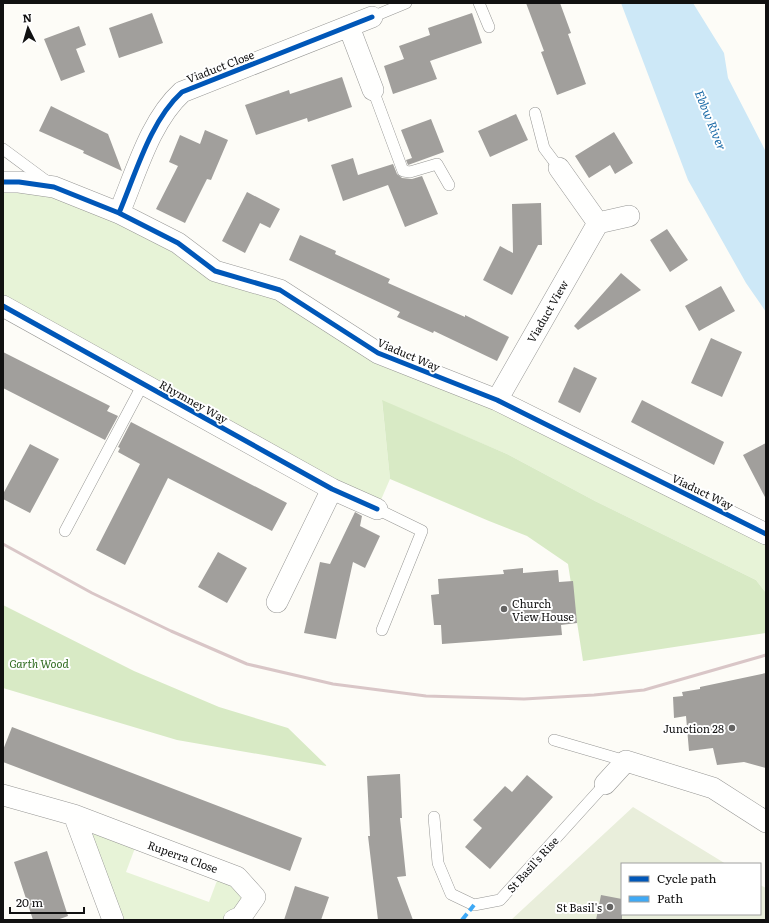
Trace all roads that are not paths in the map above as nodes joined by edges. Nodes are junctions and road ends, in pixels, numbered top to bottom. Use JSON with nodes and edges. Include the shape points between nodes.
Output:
{"nodes":[{"id":1,"x":406,"y":3,"type":"edge"},
{"id":2,"x":479,"y":3,"type":"edge"},
{"id":3,"x":372,"y":17,"type":"joint"},
{"id":4,"x":348,"y":27,"type":"junction"},
{"id":5,"x":489,"y":27,"type":"dead end"},
{"id":6,"x":373,"y":90,"type":"joint"},
{"id":7,"x":536,"y":113,"type":"dead end"},
{"id":8,"x":3,"y":149,"type":"edge"},
{"id":9,"x":559,"y":168,"type":"joint"},
{"id":10,"x":3,"y":182,"type":"edge"},
{"id":11,"x":449,"y":185,"type":"dead end"},
{"id":12,"x":54,"y":187,"type":"junction"},
{"id":13,"x":119,"y":213,"type":"junction"},
{"id":14,"x":629,"y":216,"type":"dead end"},
{"id":15,"x":598,"y":223,"type":"junction"},
{"id":16,"x":3,"y":306,"type":"edge"},
{"id":17,"x":143,"y":384,"type":"junction"},
{"id":18,"x":496,"y":400,"type":"junction"},
{"id":19,"x":332,"y":489,"type":"junction"},
{"id":20,"x":377,"y":509,"type":"joint"},
{"id":21,"x":65,"y":531,"type":"dead end"},
{"id":22,"x":766,"y":534,"type":"edge"},
{"id":23,"x":277,"y":602,"type":"dead end"},
{"id":24,"x":382,"y":630,"type":"dead end"},
{"id":25,"x":554,"y":740,"type":"dead end"},
{"id":26,"x":626,"y":761,"type":"junction"},
{"id":27,"x":605,"y":784,"type":"joint"},
{"id":28,"x":3,"y":795,"type":"edge"},
{"id":29,"x":74,"y":815,"type":"junction"},
{"id":30,"x":434,"y":817,"type":"dead end"},
{"id":31,"x":766,"y":822,"type":"edge"},
{"id":32,"x":114,"y":920,"type":"edge"},
{"id":33,"x":234,"y":920,"type":"edge"}],
"edges":[{"from":1,"to":3,"type":"lane"},
{"from":2,"to":5,"type":"lane"},
{"from":3,"to":4,"type":"street","name":"Viaduct Close"},
{"from":4,"to":6,"type":"street"},
{"from":4,"to":13,"type":"street","name":"Viaduct Close","via":[[182,92],[170,102],[156,124]]},
{"from":6,"to":11,"type":"lane","via":[[403,171],[410,172],[437,164]]},
{"from":7,"to":9,"type":"lane","via":[[544,148]]},
{"from":8,"to":12,"type":"lane"},
{"from":9,"to":15,"type":"street"},
{"from":10,"to":12,"type":"street","name":"Viaduct Way"},
{"from":12,"to":13,"type":"street","name":"Viaduct Way"},
{"from":13,"to":18,"type":"street","name":"Viaduct Way","via":[[178,243],[215,272],[280,290],[378,353]]},
{"from":14,"to":15,"type":"street"},
{"from":15,"to":18,"type":"street","name":"Viaduct View"},
{"from":16,"to":17,"type":"street","name":"Rhymney Way"},
{"from":17,"to":19,"type":"street","name":"Rhymney Way"},
{"from":17,"to":21,"type":"lane"},
{"from":18,"to":22,"type":"street","name":"Viaduct Way"},
{"from":19,"to":20,"type":"street","name":"Rhymney Way"},
{"from":19,"to":23,"type":"street"},
{"from":20,"to":24,"type":"lane","via":[[422,531]]},
{"from":25,"to":26,"type":"lane"},
{"from":26,"to":27,"type":"street"},
{"from":26,"to":31,"type":"street","via":[[714,788]]},
{"from":27,"to":30,"type":"lane","name":"St Basil's Rise","via":[[500,900],[474,905],[451,894],[438,863]]},
{"from":28,"to":29,"type":"street","name":"Ruperra Close"},
{"from":29,"to":32,"type":"street"},
{"from":29,"to":33,"type":"street","name":"Ruperra Close","via":[[237,877],[254,897],[241,917]]}]}
